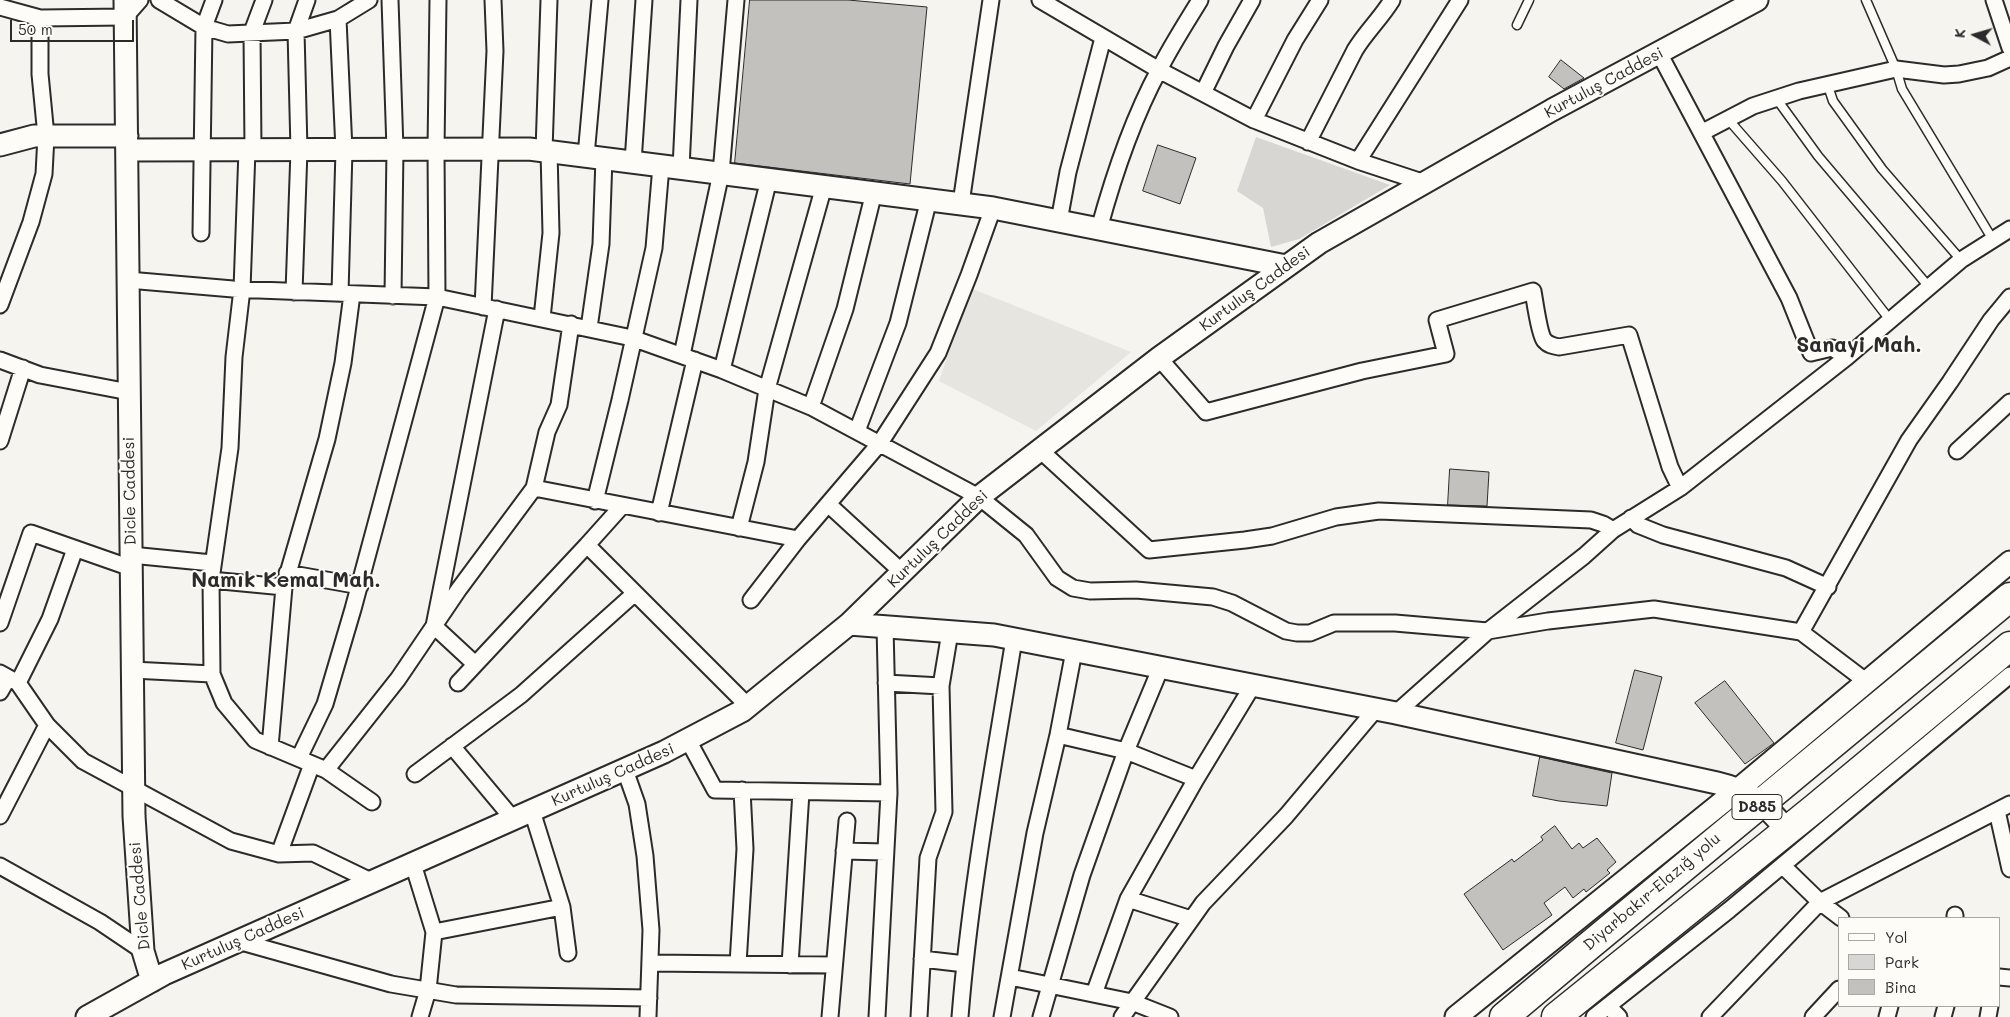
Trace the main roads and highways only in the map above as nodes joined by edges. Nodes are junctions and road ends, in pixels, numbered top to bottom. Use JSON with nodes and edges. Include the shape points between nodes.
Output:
{"nodes":[{"id":1,"x":2010,"y":597,"type":"edge"},
{"id":2,"x":2010,"y":646,"type":"edge"},
{"id":3,"x":1504,"y":1017,"type":"edge"},
{"id":4,"x":1556,"y":1017,"type":"edge"}],
"edges":[{"from":1,"to":3,"type":"highway","name":"Diyarbakır-Elazığ yolu","number":"D885"},
{"from":2,"to":4,"type":"highway","number":"D885"}]}
